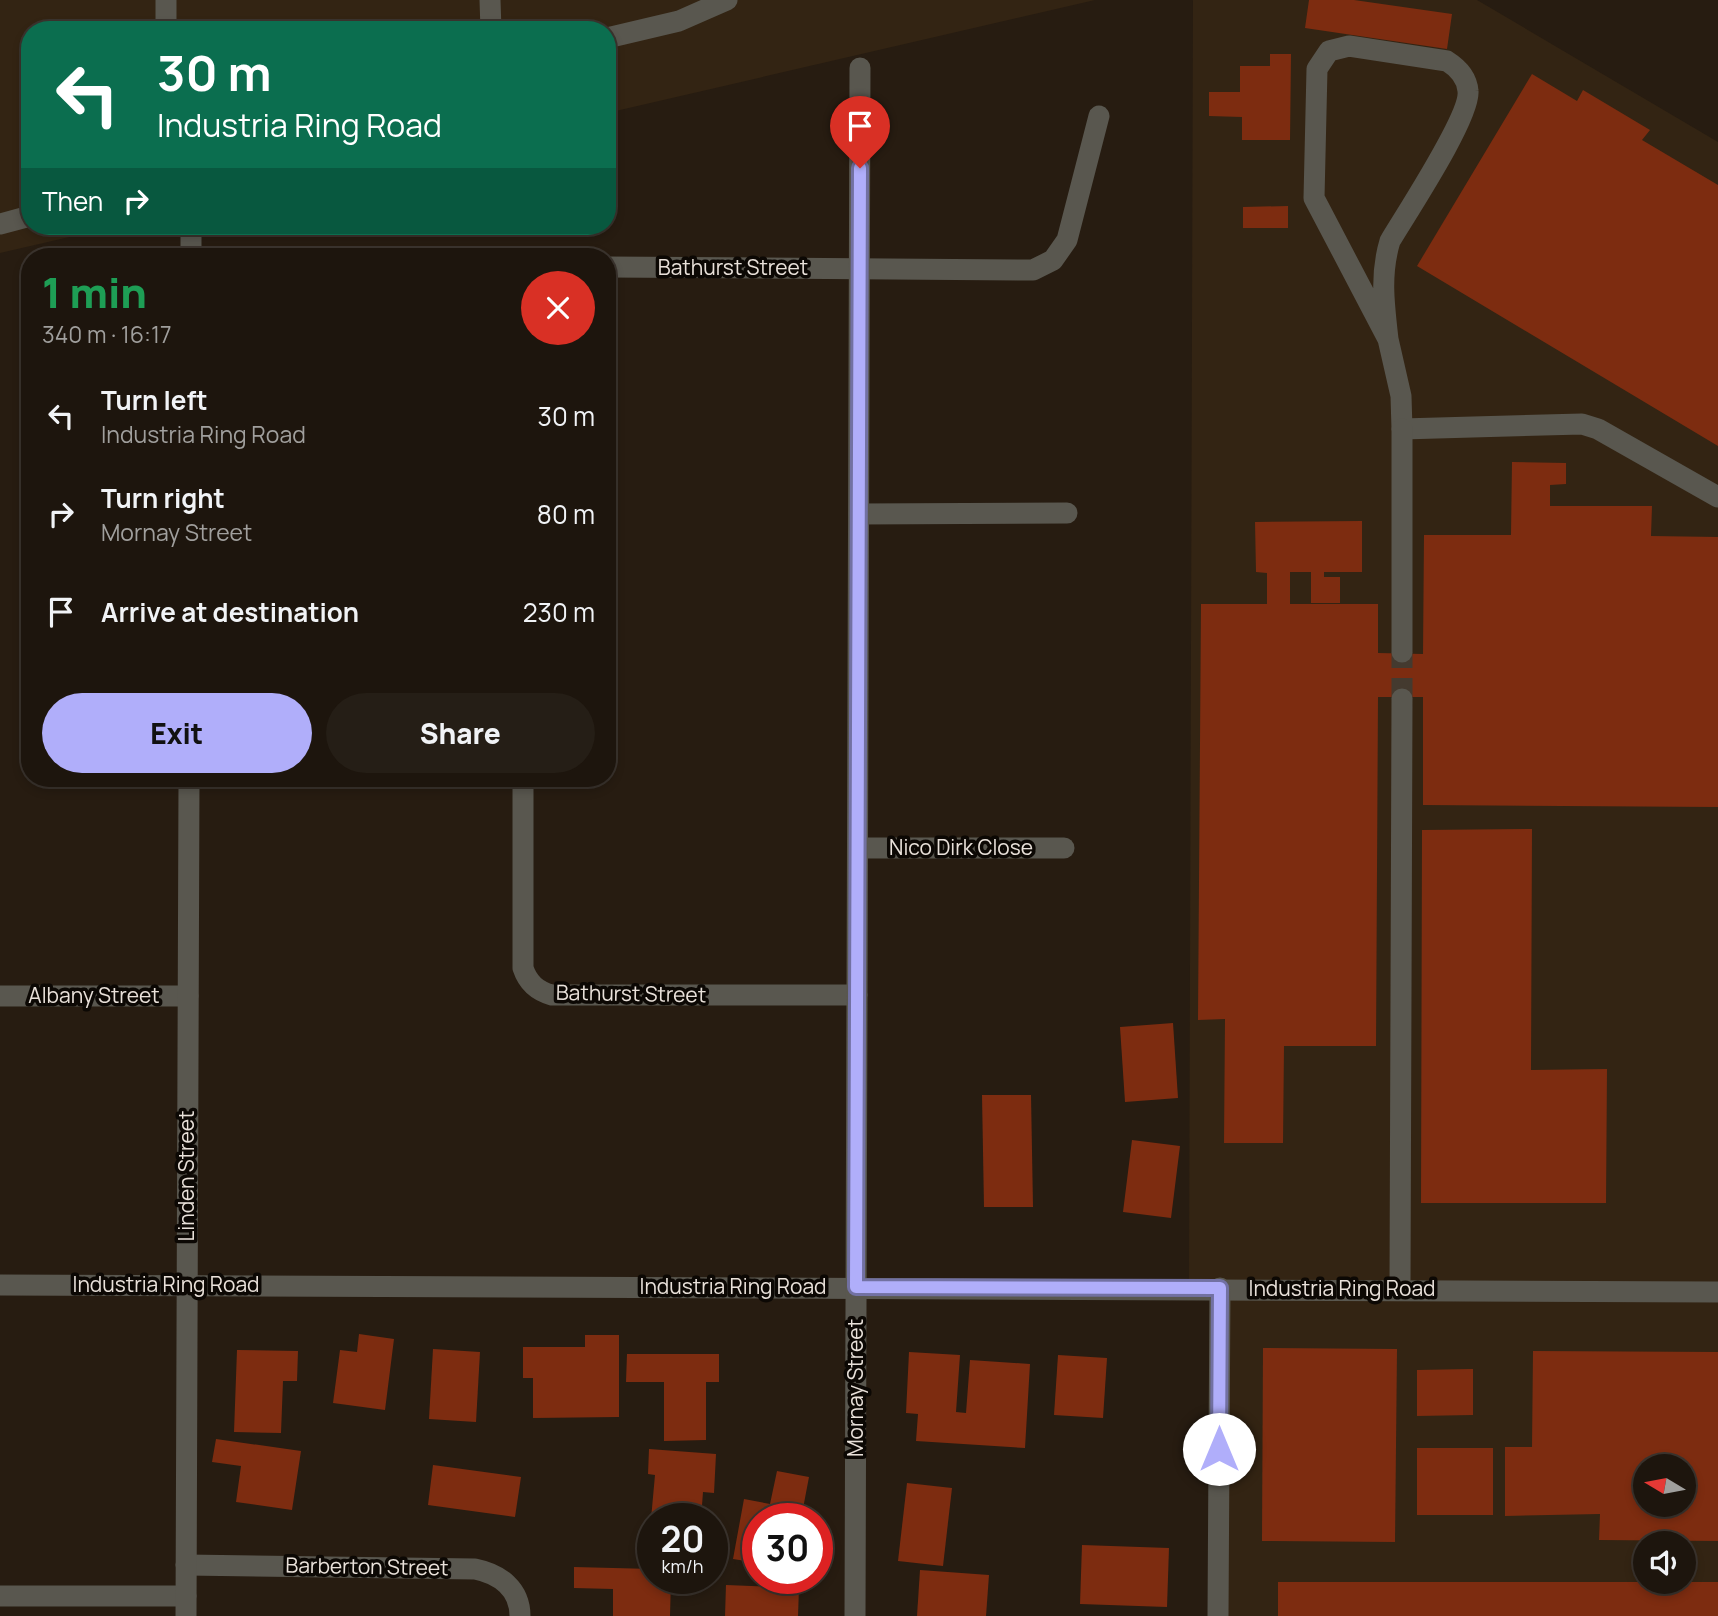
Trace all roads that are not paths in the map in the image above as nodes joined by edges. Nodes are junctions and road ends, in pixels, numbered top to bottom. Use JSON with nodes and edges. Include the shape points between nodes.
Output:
{"nodes":[{"id":1,"x":166,"y":0,"type":"edge"},
{"id":2,"x":490,"y":0,"type":"edge"},
{"id":3,"x":727,"y":0,"type":"edge"},
{"id":4,"x":166,"y":21,"type":"edge"},
{"id":5,"x":491,"y":21,"type":"edge"},
{"id":6,"x":616,"y":36,"type":"edge"},
{"id":7,"x":860,"y":68,"type":"dead end"},
{"id":8,"x":1099,"y":116,"type":"dead end"},
{"id":9,"x":21,"y":218,"type":"edge"},
{"id":10,"x":0,"y":224,"type":"edge"},
{"id":11,"x":616,"y":267,"type":"edge"},
{"id":12,"x":860,"y":269,"type":"junction"},
{"id":13,"x":1388,"y":339,"type":"junction"},
{"id":14,"x":1402,"y":429,"type":"junction"},
{"id":15,"x":1718,"y":497,"type":"edge"},
{"id":16,"x":1067,"y":513,"type":"dead end"},
{"id":17,"x":859,"y":514,"type":"junction"},
{"id":18,"x":1402,"y":652,"type":"tunnel mouth"},
{"id":19,"x":1402,"y":699,"type":"tunnel mouth"},
{"id":20,"x":189,"y":787,"type":"edge"},
{"id":21,"x":523,"y":787,"type":"edge"},
{"id":22,"x":858,"y":848,"type":"junction"},
{"id":23,"x":1064,"y":848,"type":"dead end"},
{"id":24,"x":857,"y":995,"type":"junction"},
{"id":25,"x":0,"y":996,"type":"edge"},
{"id":26,"x":188,"y":996,"type":"junction"},
{"id":27,"x":0,"y":1285,"type":"edge"},
{"id":28,"x":187,"y":1286,"type":"junction"},
{"id":29,"x":856,"y":1287,"type":"junction"},
{"id":30,"x":1220,"y":1288,"type":"junction"},
{"id":31,"x":1400,"y":1289,"type":"junction"},
{"id":32,"x":1718,"y":1292,"type":"edge"},
{"id":33,"x":186,"y":1565,"type":"junction"},
{"id":34,"x":0,"y":1596,"type":"edge"},
{"id":35,"x":186,"y":1606,"type":"edge"},
{"id":36,"x":520,"y":1616,"type":"edge"},
{"id":37,"x":855,"y":1616,"type":"edge"},
{"id":38,"x":1218,"y":1616,"type":"edge"}],
"edges":[{"from":1,"to":4,"type":"street"},
{"from":2,"to":5,"type":"street"},
{"from":3,"to":6,"type":"street","via":[[679,22]]},
{"from":7,"to":12,"type":"street","name":"Mornay Street"},
{"from":8,"to":12,"type":"street","name":"Bathurst Street","via":[[1067,240],[1053,260],[1033,270],[1006,272]]},
{"from":9,"to":10,"type":"street"},
{"from":11,"to":12,"type":"street","name":"Bathurst Street"},
{"from":12,"to":17,"type":"street","name":"Mornay Street"},
{"from":13,"to":13,"type":"street","via":[[1314,198],[1315,79],[1322,60],[1337,47],[1447,61],[1457,67],[1468,90],[1463,114],[1390,241],[1382,287]]},
{"from":13,"to":14,"type":"street","via":[[1401,396]]},
{"from":14,"to":15,"type":"street","via":[[1582,424]]},
{"from":14,"to":18,"type":"street"},
{"from":16,"to":17,"type":"street"},
{"from":17,"to":22,"type":"street","name":"Mornay Street"},
{"from":19,"to":31,"type":"street"},
{"from":20,"to":26,"type":"street","name":"Linden Street"},
{"from":21,"to":24,"type":"street","name":"Bathurst Street","via":[[523,968],[526,978],[541,992]]},
{"from":22,"to":23,"type":"street","name":"Nico Dirk Close"},
{"from":22,"to":24,"type":"street","name":"Mornay Street"},
{"from":24,"to":29,"type":"street","name":"Mornay Street"},
{"from":25,"to":26,"type":"street","name":"Albany Street"},
{"from":26,"to":28,"type":"street","name":"Linden Street"},
{"from":27,"to":28,"type":"street","name":"Industria Ring Road"},
{"from":28,"to":29,"type":"street","name":"Industria Ring Road"},
{"from":28,"to":33,"type":"street","name":"Linden Street"},
{"from":29,"to":30,"type":"street","name":"Industria Ring Road"},
{"from":29,"to":37,"type":"street","name":"Mornay Street"},
{"from":30,"to":31,"type":"street","name":"Industria Ring Road"},
{"from":30,"to":38,"type":"street"},
{"from":31,"to":32,"type":"street","name":"Industria Ring Road"},
{"from":33,"to":35,"type":"street","name":"Linden Street"},
{"from":33,"to":36,"type":"street","name":"Barberton Street","via":[[475,1569],[494,1573],[510,1586]]},
{"from":34,"to":35,"type":"street"}]}
